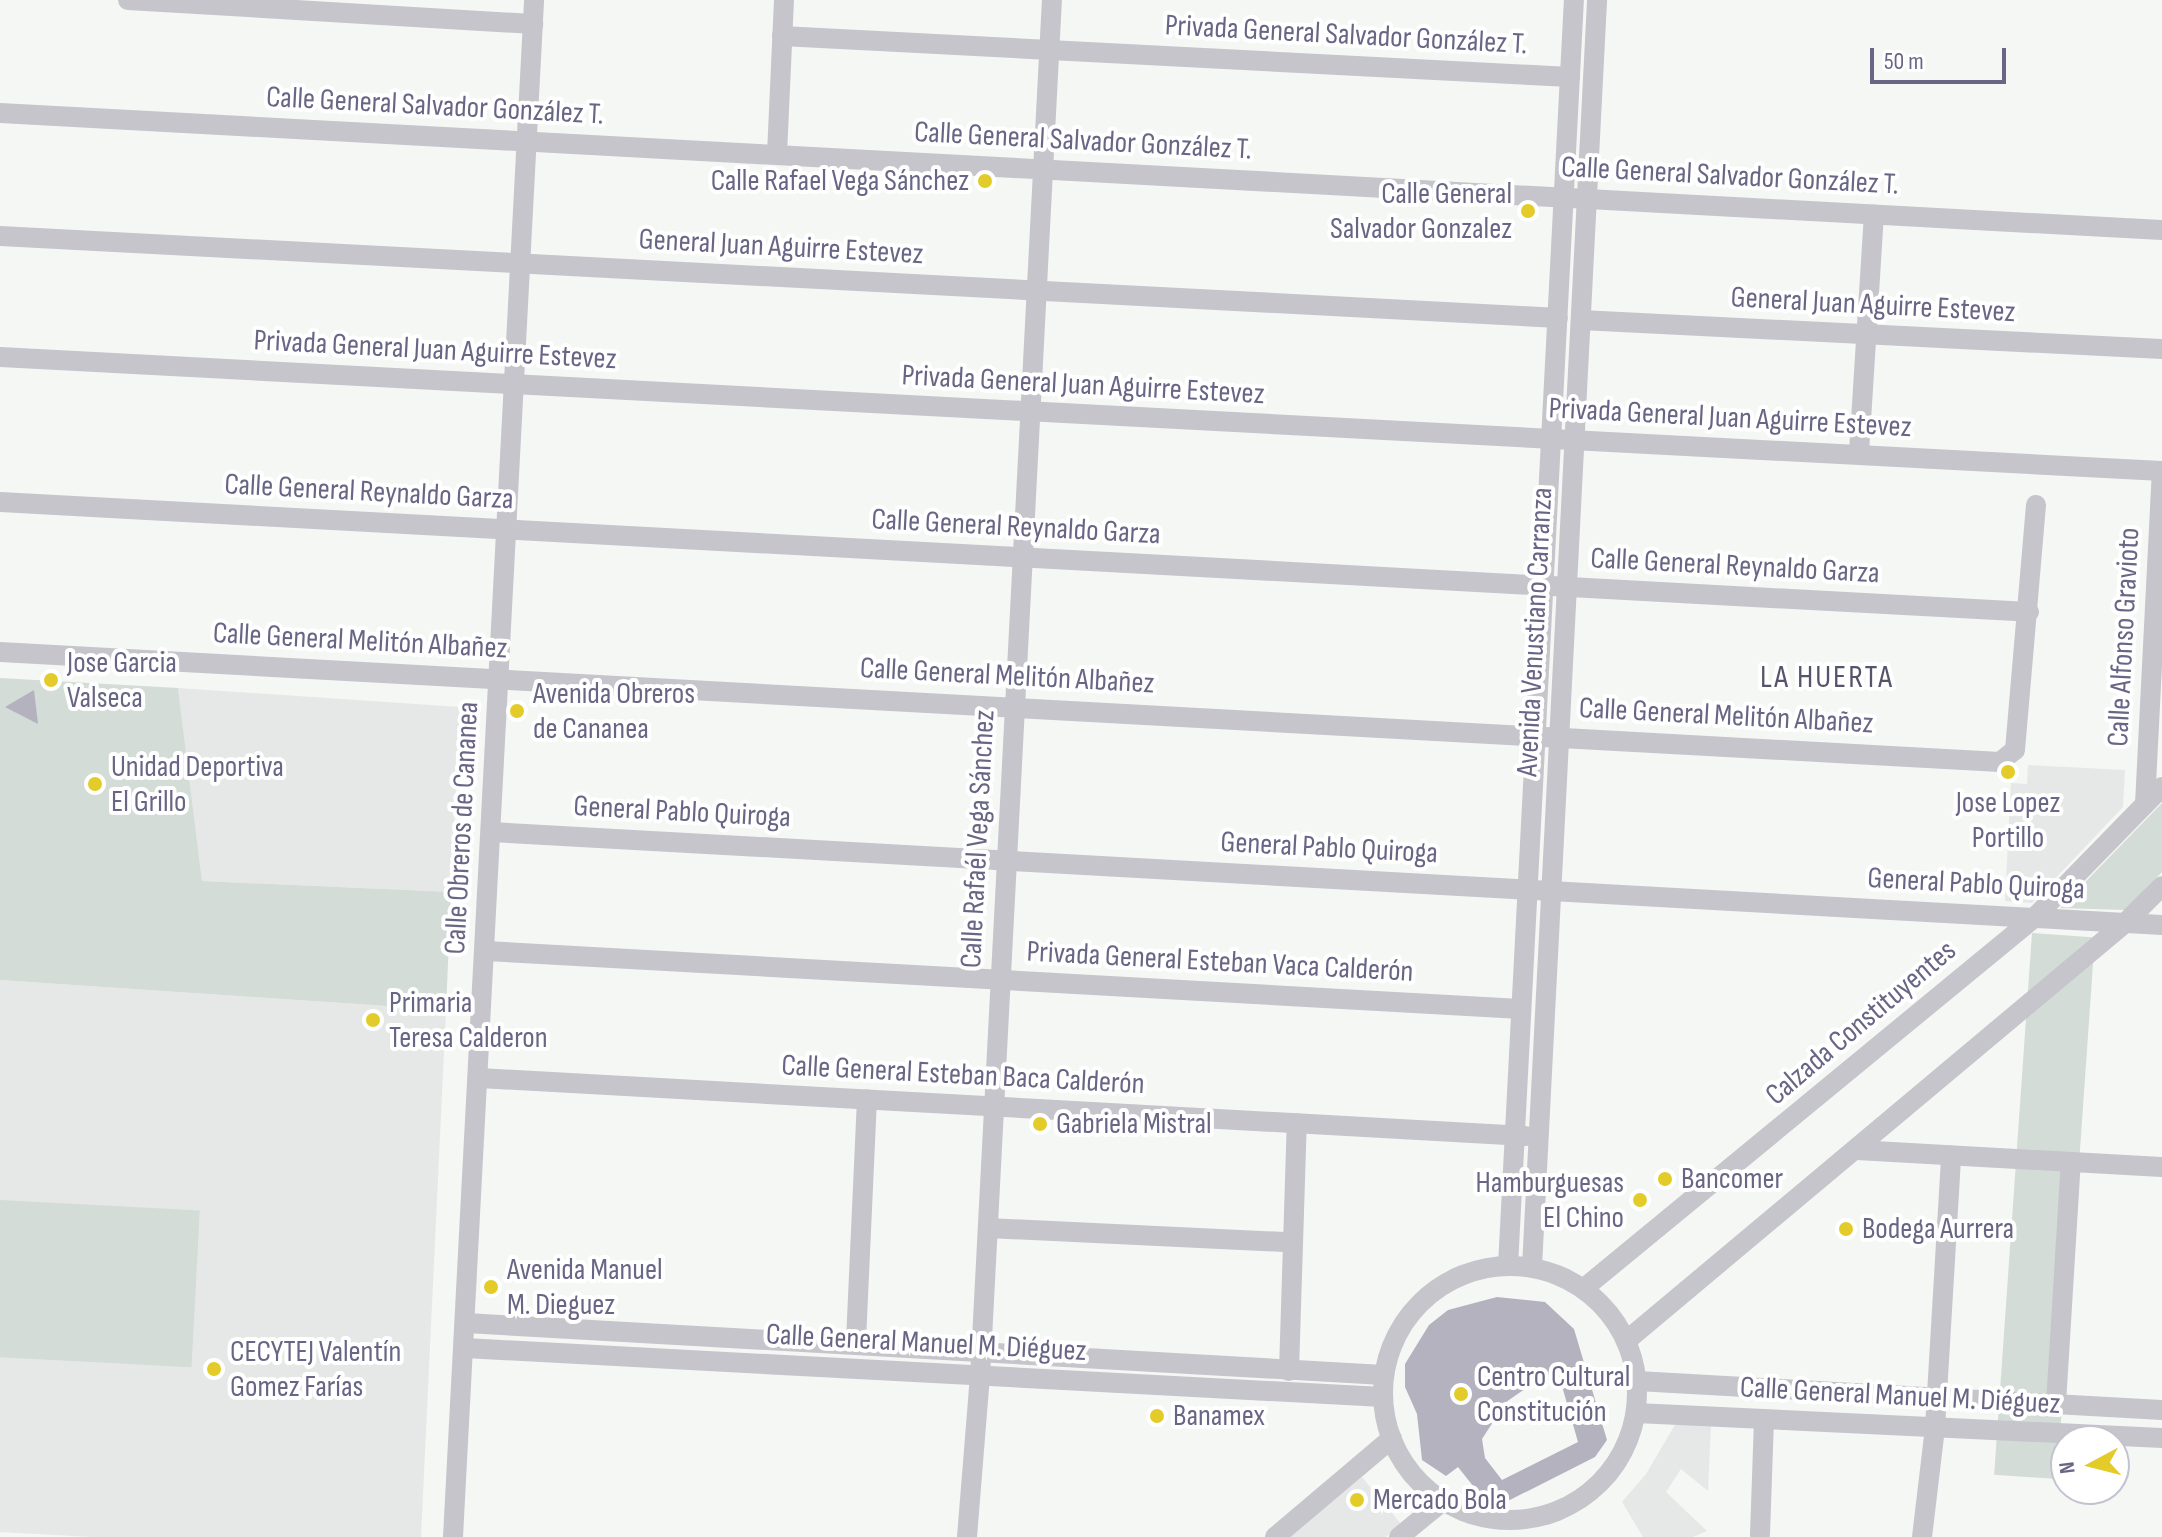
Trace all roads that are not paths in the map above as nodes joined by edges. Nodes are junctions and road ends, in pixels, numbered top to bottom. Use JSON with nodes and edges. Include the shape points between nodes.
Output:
{"nodes":[{"id":1,"x":128,"y":0,"type":"edge"},
{"id":2,"x":534,"y":0,"type":"edge"},
{"id":3,"x":784,"y":0,"type":"edge"},
{"id":4,"x":1052,"y":0,"type":"edge"},
{"id":5,"x":1574,"y":0,"type":"edge"},
{"id":6,"x":1597,"y":0,"type":"edge"},
{"id":7,"x":533,"y":24,"type":"junction"},
{"id":8,"x":782,"y":36,"type":"junction"},
{"id":9,"x":1049,"y":50,"type":"junction"},
{"id":10,"x":1570,"y":77,"type":"junction"},
{"id":11,"x":0,"y":113,"type":"edge"},
{"id":12,"x":527,"y":141,"type":"junction"},
{"id":13,"x":777,"y":154,"type":"junction"},
{"id":14,"x":1043,"y":168,"type":"junction"},
{"id":15,"x":1565,"y":197,"type":"junction"},
{"id":16,"x":1587,"y":198,"type":"junction"},
{"id":17,"x":1874,"y":214,"type":"junction"},
{"id":18,"x":2162,"y":230,"type":"edge"},
{"id":19,"x":0,"y":236,"type":"edge"},
{"id":20,"x":521,"y":264,"type":"junction"},
{"id":21,"x":1036,"y":291,"type":"junction"},
{"id":22,"x":1558,"y":318,"type":"junction"},
{"id":23,"x":1581,"y":320,"type":"junction"},
{"id":24,"x":1866,"y":334,"type":"junction"},
{"id":25,"x":2162,"y":349,"type":"edge"},
{"id":26,"x":0,"y":357,"type":"edge"},
{"id":27,"x":514,"y":385,"type":"junction"},
{"id":28,"x":1030,"y":412,"type":"junction"},
{"id":29,"x":1551,"y":440,"type":"junction"},
{"id":30,"x":1575,"y":441,"type":"junction"},
{"id":31,"x":1859,"y":452,"type":"junction"},
{"id":32,"x":2162,"y":472,"type":"edge"},
{"id":33,"x":0,"y":502,"type":"edge"},
{"id":34,"x":2036,"y":505,"type":"dead end"},
{"id":35,"x":507,"y":530,"type":"junction"},
{"id":36,"x":1023,"y":558,"type":"junction"},
{"id":37,"x":1543,"y":586,"type":"junction"},
{"id":38,"x":1567,"y":587,"type":"junction"},
{"id":39,"x":2029,"y":612,"type":"junction"},
{"id":40,"x":0,"y":652,"type":"edge"},
{"id":41,"x":499,"y":679,"type":"junction"},
{"id":42,"x":1015,"y":707,"type":"junction"},
{"id":43,"x":1535,"y":735,"type":"junction"},
{"id":44,"x":1559,"y":737,"type":"junction"},
{"id":45,"x":2162,"y":787,"type":"edge"},
{"id":46,"x":2145,"y":804,"type":"junction"},
{"id":47,"x":492,"y":832,"type":"junction"},
{"id":48,"x":1007,"y":860,"type":"junction"},
{"id":49,"x":2162,"y":886,"type":"edge"},
{"id":50,"x":1527,"y":889,"type":"junction"},
{"id":51,"x":1552,"y":890,"type":"junction"},
{"id":52,"x":2034,"y":918,"type":"junction"},
{"id":53,"x":2125,"y":923,"type":"junction"},
{"id":54,"x":2162,"y":925,"type":"edge"},
{"id":55,"x":486,"y":951,"type":"junction"},
{"id":56,"x":1000,"y":980,"type":"junction"},
{"id":57,"x":1520,"y":1009,"type":"junction"},
{"id":58,"x":479,"y":1078,"type":"junction"},
{"id":59,"x":867,"y":1099,"type":"junction"},
{"id":60,"x":994,"y":1107,"type":"junction"},
{"id":61,"x":1297,"y":1123,"type":"junction"},
{"id":62,"x":1513,"y":1135,"type":"junction"},
{"id":63,"x":1539,"y":1137,"type":"junction"},
{"id":64,"x":1857,"y":1150,"type":"junction"},
{"id":65,"x":1951,"y":1155,"type":"junction"},
{"id":66,"x":2071,"y":1162,"type":"junction"},
{"id":67,"x":2162,"y":1167,"type":"edge"},
{"id":68,"x":988,"y":1228,"type":"junction"},
{"id":69,"x":1290,"y":1242,"type":"junction"},
{"id":70,"x":1508,"y":1266,"type":"junction"},
{"id":71,"x":1532,"y":1267,"type":"junction"},
{"id":72,"x":1583,"y":1289,"type":"junction"},
{"id":73,"x":466,"y":1323,"type":"junction"},
{"id":74,"x":856,"y":1341,"type":"junction"},
{"id":75,"x":1626,"y":1341,"type":"junction"},
{"id":76,"x":465,"y":1348,"type":"junction"},
{"id":77,"x":981,"y":1351,"type":"junction"},
{"id":78,"x":1289,"y":1371,"type":"junction"},
{"id":79,"x":1384,"y":1375,"type":"junction"},
{"id":80,"x":980,"y":1377,"type":"junction"},
{"id":81,"x":1637,"y":1381,"type":"junction"},
{"id":82,"x":1383,"y":1397,"type":"junction"},
{"id":83,"x":1936,"y":1397,"type":"junction"},
{"id":84,"x":2056,"y":1404,"type":"junction"},
{"id":85,"x":2162,"y":1410,"type":"edge"},
{"id":86,"x":1636,"y":1413,"type":"junction"},
{"id":87,"x":1764,"y":1420,"type":"junction"},
{"id":88,"x":1935,"y":1428,"type":"junction"},
{"id":89,"x":1392,"y":1438,"type":"junction"},
{"id":90,"x":2162,"y":1438,"type":"edge"},
{"id":91,"x":1443,"y":1501,"type":"junction"},
{"id":92,"x":1491,"y":1528,"type":"edge"},
{"id":93,"x":1523,"y":1529,"type":"edge"},
{"id":94,"x":1760,"y":1534,"type":"dead end"},
{"id":95,"x":453,"y":1537,"type":"edge"},
{"id":96,"x":967,"y":1537,"type":"edge"},
{"id":97,"x":1275,"y":1537,"type":"edge"},
{"id":98,"x":1399,"y":1537,"type":"edge"},
{"id":99,"x":1922,"y":1537,"type":"edge"}],
"edges":[{"from":1,"to":7,"type":"street"},
{"from":2,"to":7,"type":"street","name":"Calle Obreros de Cananea"},
{"from":3,"to":8,"type":"street"},
{"from":4,"to":9,"type":"street","name":"Calle Rafaél Vega Sánchez"},
{"from":5,"to":10,"type":"street","name":"Avenida Venustiano Carranza"},
{"from":6,"to":16,"type":"street","name":"Avenida Venustiano Carranza"},
{"from":7,"to":12,"type":"street","name":"Calle Obreros de Cananea"},
{"from":8,"to":9,"type":"street","name":"Privada General Salvador González T."},
{"from":8,"to":13,"type":"street"},
{"from":9,"to":10,"type":"street","name":"Privada General Salvador González T."},
{"from":9,"to":14,"type":"street","name":"Calle Rafaél Vega Sánchez"},
{"from":10,"to":15,"type":"street","name":"Avenida Venustiano Carranza"},
{"from":11,"to":12,"type":"street","name":"Calle General Salvador González T."},
{"from":12,"to":13,"type":"street","name":"Calle General Salvador González T."},
{"from":12,"to":20,"type":"street","name":"Calle Obreros de Cananea"},
{"from":13,"to":14,"type":"street","name":"Calle General Salvador González T."},
{"from":14,"to":15,"type":"street","name":"Calle General Salvador González T."},
{"from":14,"to":21,"type":"street","name":"Calle Rafaél Vega Sánchez"},
{"from":15,"to":16,"type":"street","name":"Calle General Salvador González T."},
{"from":15,"to":22,"type":"street","name":"Avenida Venustiano Carranza"},
{"from":16,"to":17,"type":"street","name":"Calle General Salvador González T."},
{"from":16,"to":23,"type":"street","name":"Avenida Venustiano Carranza"},
{"from":17,"to":18,"type":"street","name":"Calle General Salvador González T."},
{"from":17,"to":24,"type":"street"},
{"from":19,"to":20,"type":"street","name":"General Juan Aguirre Estevez"},
{"from":20,"to":21,"type":"street","name":"General Juan Aguirre Estevez"},
{"from":20,"to":27,"type":"street","name":"Calle Obreros de Cananea"},
{"from":21,"to":22,"type":"street","name":"General Juan Aguirre Estevez"},
{"from":21,"to":28,"type":"street","name":"Calle Rafaél Vega Sánchez"},
{"from":22,"to":29,"type":"street","name":"Avenida Venustiano Carranza"},
{"from":23,"to":24,"type":"street","name":"General Juan Aguirre Estevez"},
{"from":23,"to":30,"type":"street","name":"Avenida Venustiano Carranza"},
{"from":24,"to":25,"type":"street","name":"General Juan Aguirre Estevez"},
{"from":24,"to":31,"type":"street"},
{"from":26,"to":27,"type":"street","name":"Privada General Juan Aguirre Estevez"},
{"from":27,"to":28,"type":"street","name":"Privada General Juan Aguirre Estevez"},
{"from":27,"to":35,"type":"street","name":"Calle Obreros de Cananea"},
{"from":28,"to":29,"type":"street","name":"Privada General Juan Aguirre Estevez"},
{"from":28,"to":36,"type":"street","name":"Calle Rafaél Vega Sánchez"},
{"from":29,"to":30,"type":"street","name":"Privada General Juan Aguirre Estevez"},
{"from":29,"to":37,"type":"street","name":"Avenida Venustiano Carranza"},
{"from":30,"to":31,"type":"street","name":"Privada General Juan Aguirre Estevez"},
{"from":30,"to":38,"type":"street","name":"Avenida Venustiano Carranza"},
{"from":31,"to":32,"type":"street","name":"Privada General Juan Aguirre Estevez"},
{"from":32,"to":46,"type":"street","name":"Calle Alfonso Gravioto"},
{"from":33,"to":35,"type":"street","name":"Calle General Reynaldo Garza"},
{"from":34,"to":39,"type":"street"},
{"from":35,"to":36,"type":"street","name":"Calle General Reynaldo Garza"},
{"from":35,"to":41,"type":"street","name":"Calle Obreros de Cananea"},
{"from":36,"to":37,"type":"street","name":"Calle General Reynaldo Garza"},
{"from":36,"to":42,"type":"street","name":"Calle Rafaél Vega Sánchez"},
{"from":37,"to":38,"type":"street","name":"Calle General Reynaldo Garza"},
{"from":37,"to":43,"type":"street","name":"Avenida Venustiano Carranza"},
{"from":38,"to":39,"type":"street","name":"Calle General Reynaldo Garza"},
{"from":38,"to":44,"type":"street","name":"Avenida Venustiano Carranza"},
{"from":39,"to":44,"type":"street","name":"Calle General Melitón Albañez","via":[[2010,759]]},
{"from":40,"to":41,"type":"street","name":"Calle General Melitón Albañez"},
{"from":41,"to":42,"type":"street","name":"Calle General Melitón Albañez"},
{"from":41,"to":47,"type":"street","name":"Calle Obreros de Cananea"},
{"from":42,"to":43,"type":"street","name":"Calle General Melitón Albañez"},
{"from":42,"to":48,"type":"street","name":"Calle Rafaél Vega Sánchez"},
{"from":43,"to":44,"type":"street","name":"Calle General Melitón Albañez"},
{"from":43,"to":50,"type":"street","name":"Avenida Venustiano Carranza"},
{"from":44,"to":51,"type":"street","name":"Avenida Venustiano Carranza"},
{"from":45,"to":46,"type":"street","name":"Calzada Constituyentes"},
{"from":46,"to":52,"type":"street","name":"Calzada Constituyentes"},
{"from":47,"to":48,"type":"street","name":"General Pablo Quiroga"},
{"from":47,"to":55,"type":"street","name":"Calle Obreros de Cananea"},
{"from":48,"to":50,"type":"street","name":"General Pablo Quiroga"},
{"from":48,"to":56,"type":"street","name":"Calle Rafaél Vega Sánchez"},
{"from":49,"to":53,"type":"street"},
{"from":50,"to":51,"type":"street","name":"General Pablo Quiroga"},
{"from":50,"to":57,"type":"street","name":"Avenida Venustiano Carranza"},
{"from":51,"to":52,"type":"street","name":"General Pablo Quiroga"},
{"from":51,"to":63,"type":"street","name":"Avenida Venustiano Carranza"},
{"from":52,"to":53,"type":"street","name":"General Pablo Quiroga"},
{"from":52,"to":72,"type":"street","name":"Calzada Constituyentes"},
{"from":53,"to":54,"type":"street","name":"General Pablo Quiroga"},
{"from":53,"to":64,"type":"street"},
{"from":55,"to":56,"type":"street","name":"Privada General Esteban Vaca Calderón"},
{"from":55,"to":58,"type":"street","name":"Calle Obreros de Cananea"},
{"from":56,"to":57,"type":"street","name":"Privada General Esteban Vaca Calderón"},
{"from":56,"to":60,"type":"street","name":"Calle Rafaél Vega Sánchez"},
{"from":57,"to":62,"type":"street","name":"Avenida Venustiano Carranza"},
{"from":58,"to":59,"type":"street","name":"Calle General Esteban Baca Calderón"},
{"from":58,"to":73,"type":"street","name":"Calle Obreros de Cananea"},
{"from":59,"to":60,"type":"street","name":"Calle General Esteban Baca Calderón"},
{"from":59,"to":74,"type":"street"},
{"from":60,"to":61,"type":"street","name":"Calle General Esteban Baca Calderón"},
{"from":60,"to":68,"type":"street","name":"Calle Rafaél Vega Sánchez"},
{"from":61,"to":62,"type":"street","name":"Calle General Esteban Baca Calderón"},
{"from":61,"to":69,"type":"street"},
{"from":62,"to":63,"type":"street","name":"Calle General Esteban Baca Calderón"},
{"from":62,"to":70,"type":"street","name":"Avenida Venustiano Carranza"},
{"from":63,"to":71,"type":"street","name":"Avenida Venustiano Carranza"},
{"from":64,"to":65,"type":"street"},
{"from":64,"to":75,"type":"street"},
{"from":65,"to":66,"type":"street"},
{"from":65,"to":83,"type":"street"},
{"from":66,"to":67,"type":"street"},
{"from":66,"to":84,"type":"street"},
{"from":68,"to":69,"type":"street"},
{"from":68,"to":77,"type":"street","name":"Calle Rafaél Vega Sánchez"},
{"from":69,"to":78,"type":"street"},
{"from":70,"to":71,"type":"street"},
{"from":70,"to":79,"type":"street","via":[[1455,1279],[1419,1304],[1389,1351]]},
{"from":71,"to":72,"type":"street"},
{"from":72,"to":75,"type":"street","via":[[1608,1312]]},
{"from":73,"to":74,"type":"street","name":"Calle General Manuel M. Diéguez"},
{"from":73,"to":76,"type":"street"},
{"from":74,"to":77,"type":"street","name":"Calle General Manuel M. Diéguez"},
{"from":75,"to":81,"type":"street"},
{"from":76,"to":80,"type":"street","name":"Calle General Manuel M. Diéguez"},
{"from":76,"to":95,"type":"street"},
{"from":77,"to":78,"type":"street","name":"Calle General Manuel M. Diéguez"},
{"from":77,"to":80,"type":"street","name":"Calle Rafaél Vega Sánchez"},
{"from":78,"to":79,"type":"street","name":"Calle General Manuel M. Diéguez"},
{"from":79,"to":82,"type":"street"},
{"from":80,"to":82,"type":"street","name":"Calle General Manuel M. Diéguez"},
{"from":80,"to":96,"type":"street","name":"Calle Rafaél Vega Sánchez"},
{"from":81,"to":83,"type":"street","name":"Calle General Manuel M. Diéguez"},
{"from":81,"to":86,"type":"street"},
{"from":82,"to":89,"type":"street"},
{"from":83,"to":84,"type":"street","name":"Calle General Manuel M. Diéguez"},
{"from":83,"to":88,"type":"street"},
{"from":84,"to":85,"type":"street","name":"Calle General Manuel M. Diéguez"},
{"from":86,"to":87,"type":"street","name":"Calle General Manuel M. Diéguez"},
{"from":86,"to":93,"type":"street","via":[[1627,1445],[1601,1481]]},
{"from":87,"to":88,"type":"street","name":"Calle General Manuel M. Diéguez"},
{"from":87,"to":94,"type":"street"},
{"from":88,"to":90,"type":"street","name":"Calle General Manuel M. Diéguez"},
{"from":88,"to":99,"type":"street"},
{"from":89,"to":91,"type":"street","via":[[1412,1474]]},
{"from":89,"to":97,"type":"street"},
{"from":91,"to":92,"type":"street"},
{"from":91,"to":98,"type":"street"},
{"from":92,"to":93,"type":"street"}]}
